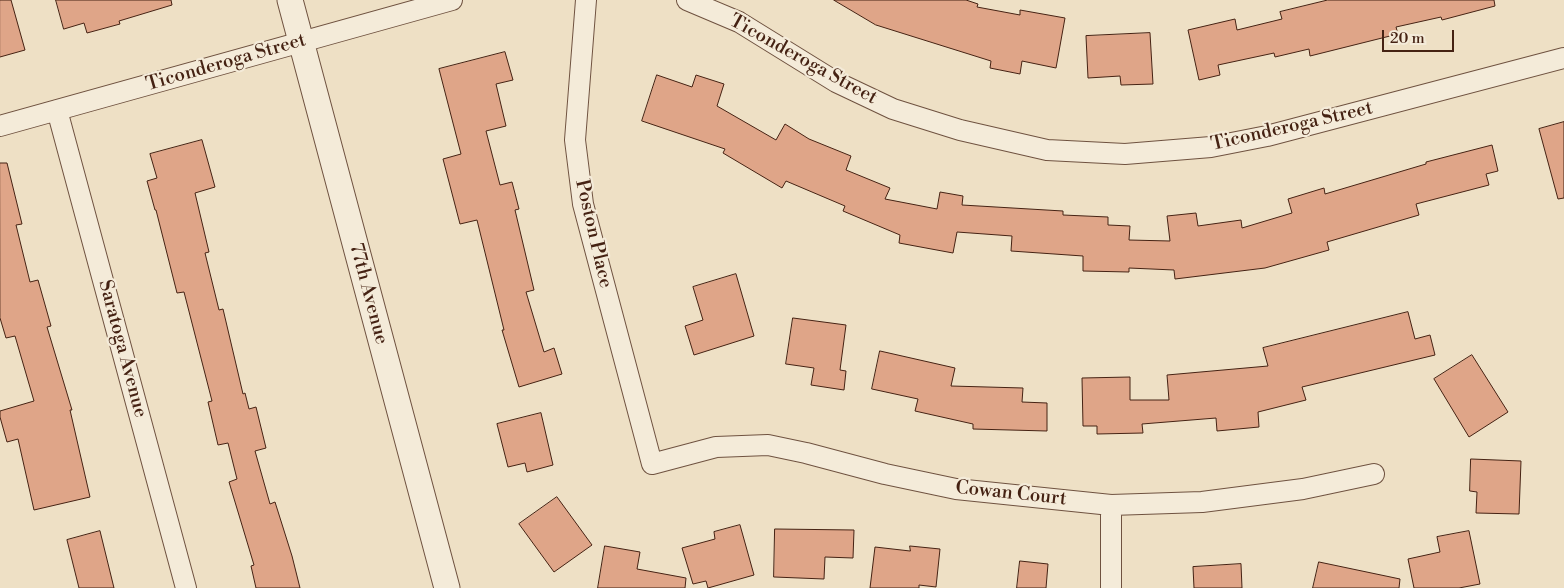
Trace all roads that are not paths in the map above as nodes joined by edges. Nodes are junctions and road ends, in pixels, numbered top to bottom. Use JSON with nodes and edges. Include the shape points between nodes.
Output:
{"nodes":[{"id":1,"x":290,"y":0,"type":"edge"},
{"id":2,"x":452,"y":0,"type":"edge"},
{"id":3,"x":586,"y":0,"type":"edge"},
{"id":4,"x":687,"y":0,"type":"edge"},
{"id":5,"x":301,"y":42,"type":"junction"},
{"id":6,"x":1564,"y":58,"type":"edge"},
{"id":7,"x":58,"y":110,"type":"junction"},
{"id":8,"x":0,"y":126,"type":"edge"},
{"id":9,"x":652,"y":464,"type":"joint"},
{"id":10,"x":1374,"y":474,"type":"dead end"},
{"id":11,"x":1111,"y":505,"type":"junction"},
{"id":12,"x":186,"y":588,"type":"edge"},
{"id":13,"x":447,"y":588,"type":"edge"},
{"id":14,"x":1111,"y":588,"type":"edge"}],
"edges":[{"from":1,"to":5,"type":"street","name":"77th Avenue"},
{"from":2,"to":5,"type":"street","name":"Ticonderoga Street"},
{"from":3,"to":9,"type":"street","name":"Poston Place","via":[[575,140],[583,204]]},
{"from":4,"to":6,"type":"street","name":"Ticonderoga Street","via":[[739,22],[836,82],[893,109],[960,130],[1047,150],[1124,154],[1211,147],[1267,136]]},
{"from":5,"to":7,"type":"street","name":"Ticonderoga Street"},
{"from":5,"to":13,"type":"street","name":"77th Avenue"},
{"from":7,"to":8,"type":"street","name":"Ticonderoga Street"},
{"from":7,"to":12,"type":"street","name":"Saratoga Avenue"},
{"from":9,"to":11,"type":"street","name":"Cowan Court","via":[[716,448],[768,445],[956,489]]},
{"from":10,"to":11,"type":"street","name":"Cowan Court","via":[[1303,489],[1202,502]]},
{"from":11,"to":14,"type":"street"}]}
